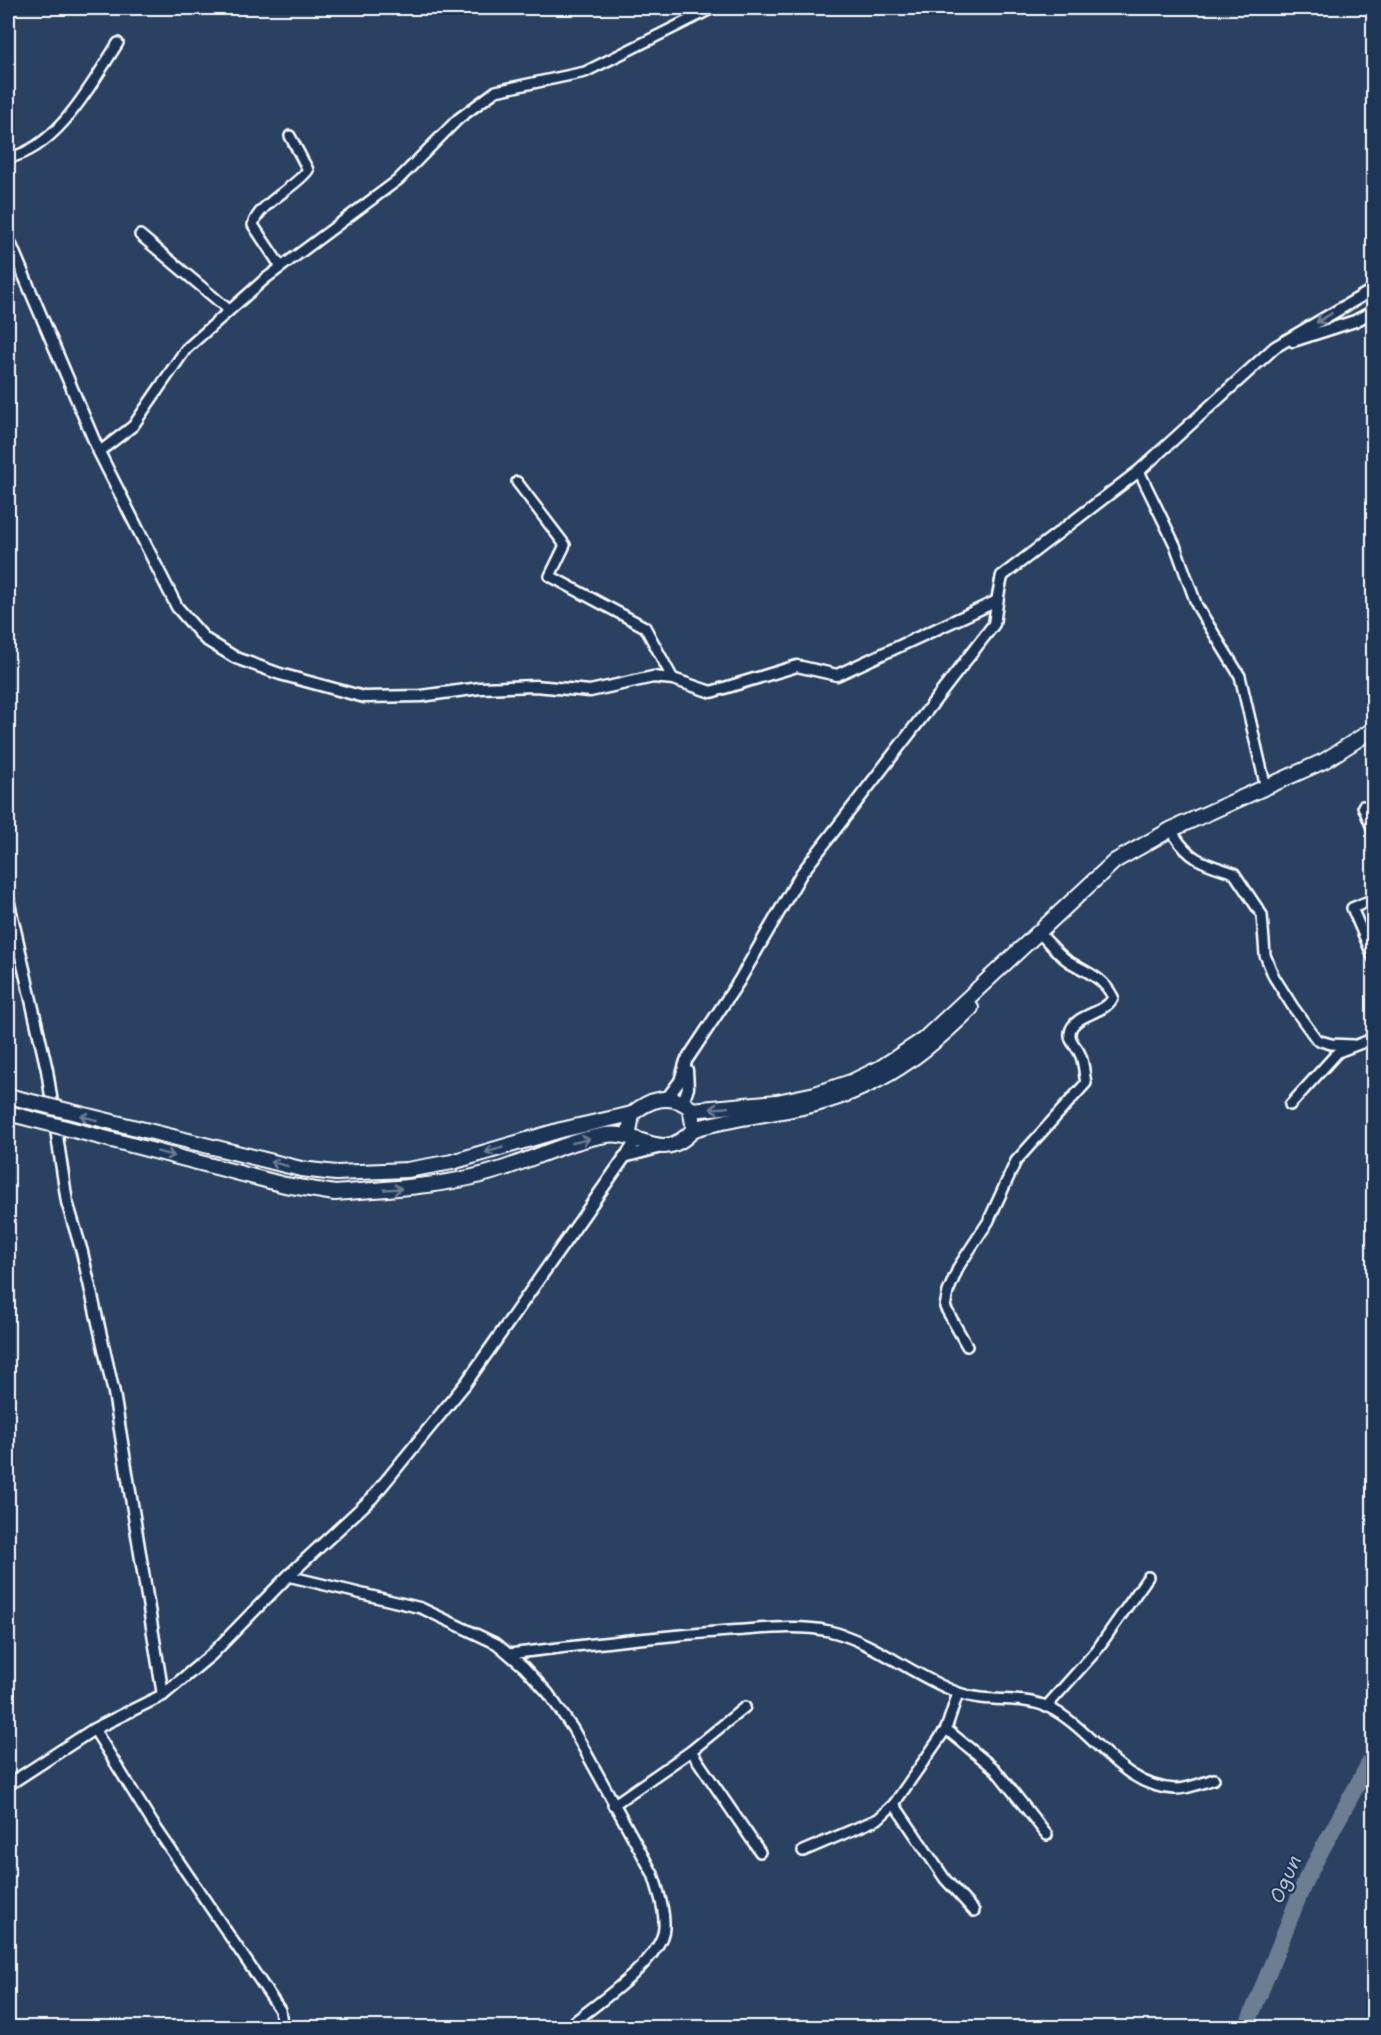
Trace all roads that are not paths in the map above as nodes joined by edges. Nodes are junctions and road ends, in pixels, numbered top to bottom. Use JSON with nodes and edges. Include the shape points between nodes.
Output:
{"nodes":[{"id":1,"x":713,"y":8,"type":"edge"},
{"id":2,"x":118,"y":43,"type":"dead end"},
{"id":3,"x":290,"y":136,"type":"dead end"},
{"id":4,"x":8,"y":158,"type":"edge"},
{"id":5,"x":141,"y":235,"type":"dead end"},
{"id":6,"x":8,"y":238,"type":"edge"},
{"id":7,"x":281,"y":267,"type":"junction"},
{"id":8,"x":1374,"y":289,"type":"edge"},
{"id":9,"x":229,"y":310,"type":"junction"},
{"id":10,"x":1374,"y":311,"type":"edge"},
{"id":11,"x":1275,"y":347,"type":"junction"},
{"id":12,"x":99,"y":452,"type":"junction"},
{"id":13,"x":1139,"y":471,"type":"junction"},
{"id":14,"x":517,"y":482,"type":"dead end"},
{"id":15,"x":1002,"y":576,"type":"junction"},
{"id":16,"x":673,"y":679,"type":"junction"},
{"id":17,"x":1374,"y":729,"type":"edge"},
{"id":18,"x":1374,"y":741,"type":"edge"},
{"id":19,"x":1266,"y":788,"type":"junction"},
{"id":20,"x":1363,"y":806,"type":"dead end"},
{"id":21,"x":1374,"y":833,"type":"edge"},
{"id":22,"x":1175,"y":836,"type":"junction"},
{"id":23,"x":8,"y":899,"type":"edge"},
{"id":24,"x":1374,"y":899,"type":"edge"},
{"id":25,"x":1043,"y":937,"type":"junction"},
{"id":26,"x":1374,"y":959,"type":"edge"},
{"id":27,"x":1374,"y":1035,"type":"edge"},
{"id":28,"x":1353,"y":1045,"type":"junction"},
{"id":29,"x":686,"y":1061,"type":"junction"},
{"id":30,"x":8,"y":1096,"type":"edge"},
{"id":31,"x":667,"y":1098,"type":"junction"},
{"id":32,"x":1290,"y":1105,"type":"dead end"},
{"id":33,"x":687,"y":1106,"type":"junction"},
{"id":34,"x":8,"y":1113,"type":"edge"},
{"id":35,"x":632,"y":1114,"type":"junction"},
{"id":36,"x":694,"y":1129,"type":"junction"},
{"id":37,"x":634,"y":1140,"type":"junction"},
{"id":38,"x":661,"y":1147,"type":"junction"},
{"id":39,"x":624,"y":1157,"type":"junction"},
{"id":40,"x":967,"y":1346,"type":"dead end"},
{"id":41,"x":288,"y":1576,"type":"junction"},
{"id":42,"x":1148,"y":1577,"type":"dead end"},
{"id":43,"x":509,"y":1654,"type":"junction"},
{"id":44,"x":958,"y":1693,"type":"junction"},
{"id":45,"x":163,"y":1695,"type":"junction"},
{"id":46,"x":745,"y":1707,"type":"dead end"},
{"id":47,"x":1046,"y":1707,"type":"junction"},
{"id":48,"x":94,"y":1729,"type":"junction"},
{"id":49,"x":946,"y":1729,"type":"junction"},
{"id":50,"x":691,"y":1750,"type":"junction"},
{"id":51,"x":1214,"y":1779,"type":"dead end"},
{"id":52,"x":8,"y":1785,"type":"edge"},
{"id":53,"x":894,"y":1804,"type":"junction"},
{"id":54,"x":613,"y":1805,"type":"junction"},
{"id":55,"x":1047,"y":1835,"type":"dead end"},
{"id":56,"x":802,"y":1851,"type":"dead end"},
{"id":57,"x":760,"y":1852,"type":"dead end"},
{"id":58,"x":974,"y":1911,"type":"dead end"},
{"id":59,"x":283,"y":2028,"type":"edge"},
{"id":60,"x":566,"y":2028,"type":"edge"}],
"edges":[{"from":1,"to":7,"type":"street","via":[[585,72],[496,91],[484,98],[398,180]]},
{"from":2,"to":4,"type":"street","via":[[85,94],[40,145]]},
{"from":3,"to":7,"type":"street","via":[[308,170],[258,213],[253,225]]},
{"from":5,"to":9,"type":"street"},
{"from":6,"to":12,"type":"street"},
{"from":7,"to":9,"type":"street"},
{"from":8,"to":11,"type":"street","one_way":true},
{"from":9,"to":12,"type":"street","via":[[186,349],[133,426]]},
{"from":10,"to":11,"type":"street"},
{"from":11,"to":13,"type":"street"},
{"from":12,"to":16,"type":"street","via":[[177,607],[213,644],[256,666],[364,697],[535,686],[590,691],[653,677]]},
{"from":13,"to":15,"type":"street"},
{"from":13,"to":19,"type":"street","via":[[1175,545],[1197,606],[1240,676]]},
{"from":14,"to":16,"type":"street","via":[[565,545],[550,576],[645,627]]},
{"from":15,"to":16,"type":"street","via":[[997,601],[837,675],[797,666],[711,692]]},
{"from":15,"to":29,"type":"street","via":[[994,624],[801,874],[739,981]]},
{"from":17,"to":19,"type":"main road","via":[[1324,761]]},
{"from":18,"to":22,"type":"main road","via":[[1332,766]]},
{"from":19,"to":33,"type":"main road","one_way":true,"via":[[1170,830],[1115,861],[923,1040],[880,1068],[815,1094],[777,1102]]},
{"from":20,"to":21,"type":"street"},
{"from":22,"to":25,"type":"main road","via":[[1120,867]]},
{"from":22,"to":28,"type":"street","via":[[1200,861],[1234,873],[1257,904],[1265,932],[1265,955],[1274,977],[1317,1040]]},
{"from":23,"to":45,"type":"street","via":[[47,1070],[67,1202],[114,1393]]},
{"from":24,"to":26,"type":"street","via":[[1352,908]]},
{"from":25,"to":36,"type":"main road","via":[[929,1048],[887,1077],[816,1104],[722,1120]]},
{"from":25,"to":40,"type":"street","via":[[1067,960],[1094,973],[1113,997],[1107,1006],[1074,1024],[1070,1032],[1072,1042],[1081,1055],[1086,1083],[1016,1161],[988,1222],[959,1266],[948,1292],[945,1308]]},
{"from":27,"to":28,"type":"street"},
{"from":28,"to":32,"type":"street","via":[[1338,1052]]},
{"from":29,"to":31,"type":"street","via":[[680,1082]]},
{"from":29,"to":33,"type":"street"},
{"from":35,"to":30,"type":"main road","one_way":true,"bridge":true,"via":[[452,1162],[407,1170],[336,1173],[301,1169]]},
{"from":31,"to":33,"type":"main road"},
{"from":31,"to":35,"type":"main road","via":[[648,1103]]},
{"from":33,"to":36,"type":"main road"},
{"from":34,"to":37,"type":"main road","one_way":true,"bridge":true,"via":[[285,1185],[335,1193],[424,1187],[501,1169],[577,1141],[608,1135]]},
{"from":35,"to":37,"type":"main road","via":[[629,1133]]},
{"from":36,"to":38,"type":"main road","via":[[680,1141]]},
{"from":37,"to":38,"type":"main road"},
{"from":37,"to":39,"type":"street"},
{"from":38,"to":39,"type":"street"},
{"from":39,"to":41,"type":"street","via":[[420,1444],[372,1498]]},
{"from":41,"to":43,"type":"street","via":[[421,1608],[459,1624]]},
{"from":41,"to":45,"type":"street","via":[[211,1656]]},
{"from":42,"to":47,"type":"street","via":[[1096,1651]]},
{"from":43,"to":44,"type":"street","via":[[662,1635],[800,1628],[829,1631],[857,1641]]},
{"from":43,"to":54,"type":"street","via":[[548,1693],[567,1720]]},
{"from":44,"to":47,"type":"street","via":[[984,1701],[1018,1701]]},
{"from":44,"to":49,"type":"street"},
{"from":45,"to":48,"type":"street"},
{"from":46,"to":50,"type":"street"},
{"from":47,"to":51,"type":"street","via":[[1061,1714],[1148,1785],[1176,1789]]},
{"from":48,"to":52,"type":"street"},
{"from":48,"to":59,"type":"street","via":[[280,2010]]},
{"from":49,"to":53,"type":"street"},
{"from":49,"to":55,"type":"street","via":[[995,1769]]},
{"from":50,"to":54,"type":"street"},
{"from":50,"to":57,"type":"street"},
{"from":53,"to":56,"type":"street","via":[[878,1819]]},
{"from":53,"to":58,"type":"street","via":[[945,1879]]},
{"from":54,"to":60,"type":"street","via":[[653,1874],[664,1929],[648,1959]]}]}
